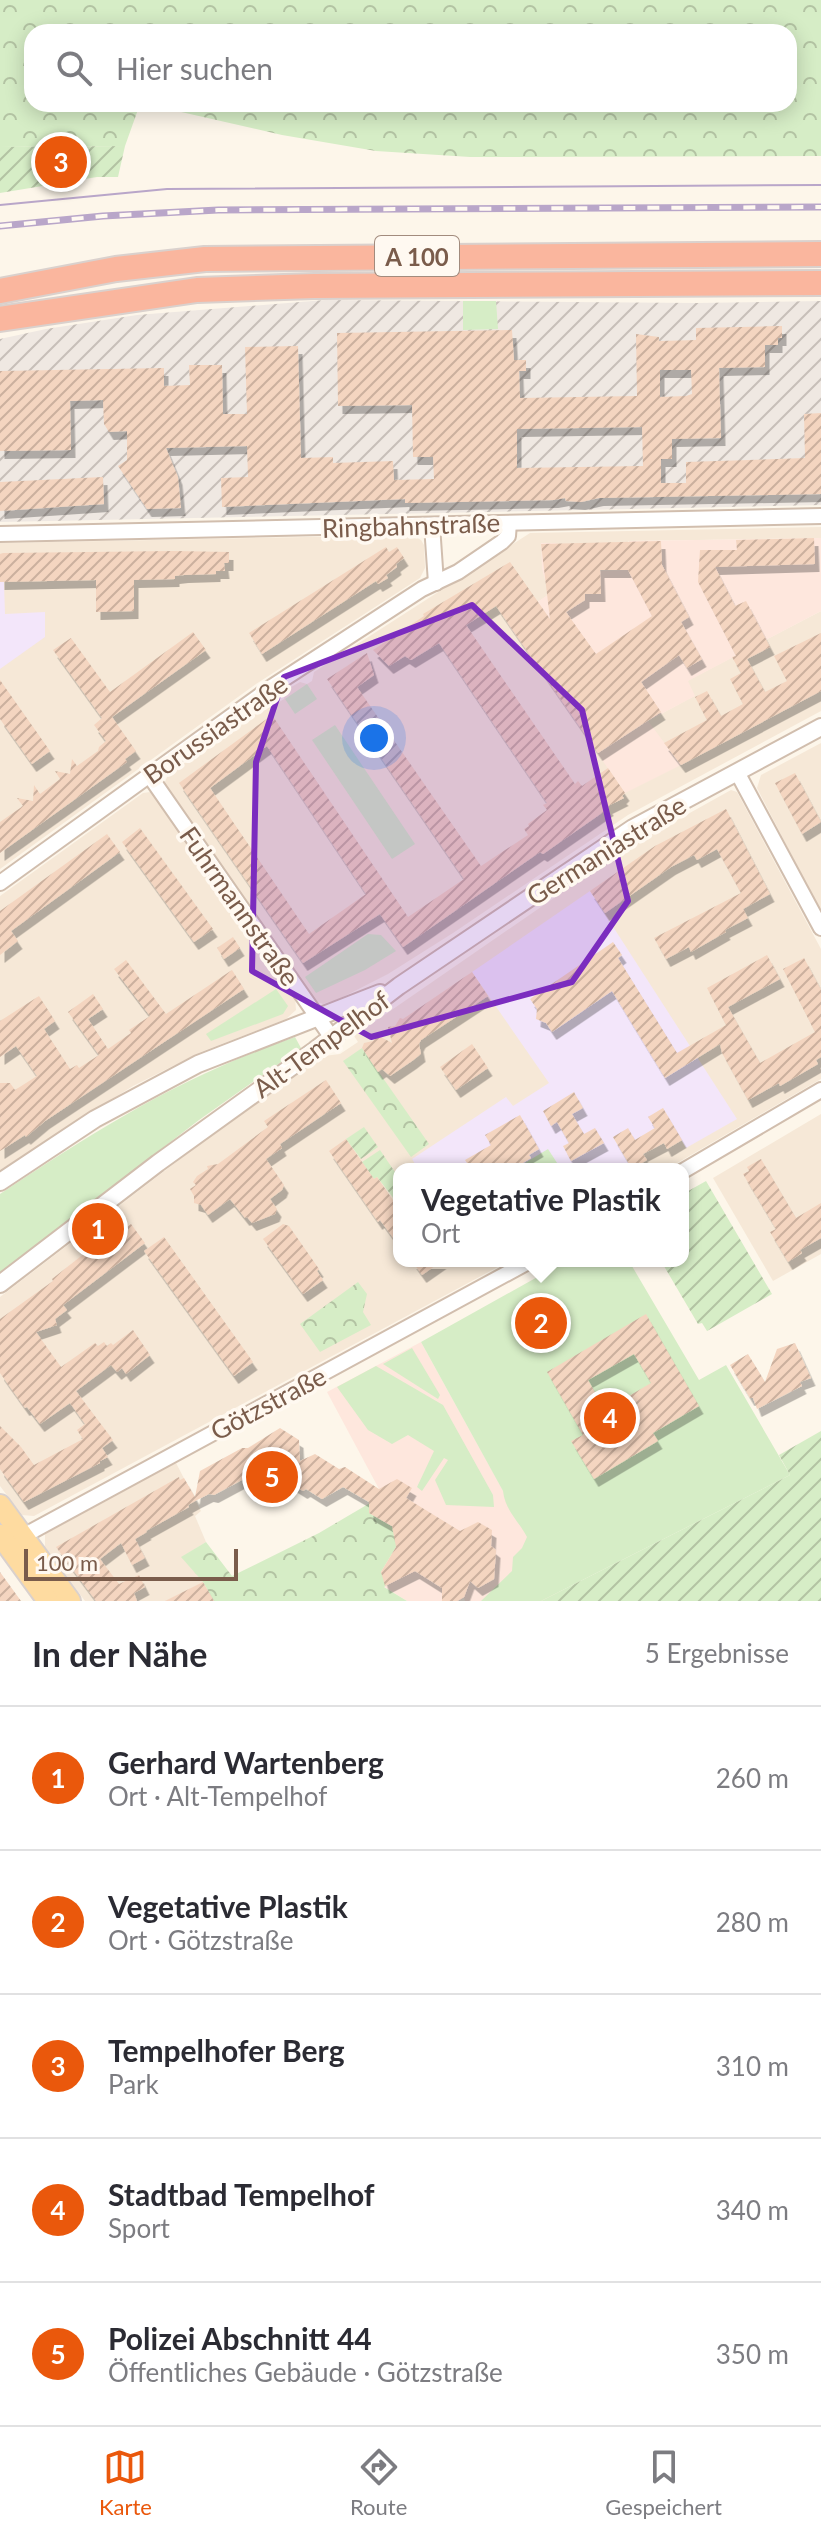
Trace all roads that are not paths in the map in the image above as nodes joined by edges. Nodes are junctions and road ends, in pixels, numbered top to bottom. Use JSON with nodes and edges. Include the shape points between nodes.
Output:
{"nodes":[{"id":1,"x":821,"y":254,"type":"edge"},
{"id":2,"x":821,"y":283,"type":"edge"},
{"id":3,"x":0,"y":291,"type":"edge"},
{"id":4,"x":0,"y":319,"type":"edge"},
{"id":5,"x":821,"y":516,"type":"edge"},
{"id":6,"x":509,"y":523,"type":"junction"},
{"id":7,"x":432,"y":525,"type":"junction"},
{"id":8,"x":0,"y":534,"type":"edge"},
{"id":9,"x":436,"y":583,"type":"junction"},
{"id":10,"x":821,"y":727,"type":"edge"},
{"id":11,"x":737,"y":772,"type":"junction"},
{"id":12,"x":149,"y":775,"type":"junction"},
{"id":13,"x":0,"y":883,"type":"edge"},
{"id":14,"x":821,"y":928,"type":"edge"},
{"id":15,"x":399,"y":986,"type":"junction"},
{"id":16,"x":317,"y":1017,"type":"junction"},
{"id":17,"x":332,"y":1038,"type":"junction"},
{"id":18,"x":821,"y":1090,"type":"edge"},
{"id":19,"x":689,"y":1167,"type":"edge"},
{"id":20,"x":0,"y":1182,"type":"edge"},
{"id":21,"x":519,"y":1267,"type":"edge"},
{"id":22,"x":0,"y":1284,"type":"edge"},
{"id":23,"x":0,"y":1505,"type":"edge"},
{"id":24,"x":10,"y":1539,"type":"edge"},
{"id":25,"x":48,"y":1601,"type":"edge"},
{"id":26,"x":70,"y":1601,"type":"edge"}],
"edges":[{"from":1,"to":3,"type":"highway","number":"A 100","via":[[205,259]]},
{"from":2,"to":4,"type":"highway","number":"A 100","via":[[197,290]]},
{"from":5,"to":6,"type":"street","name":"Ringbahnstraße"},
{"from":6,"to":7,"type":"street","name":"Ringbahnstraße"},
{"from":6,"to":9,"type":"street","name":"Borussiastraße","via":[[506,540]]},
{"from":7,"to":8,"type":"street","name":"Ringbahnstraße"},
{"from":7,"to":9,"type":"street"},
{"from":9,"to":12,"type":"street","name":"Borussiastraße","via":[[273,686]]},
{"from":10,"to":11,"type":"street","name":"Germaniastraße"},
{"from":11,"to":14,"type":"street"},
{"from":11,"to":15,"type":"street","name":"Germaniastraße","via":[[633,828]]},
{"from":12,"to":13,"type":"street","name":"Borussiastraße"},
{"from":12,"to":16,"type":"street","name":"Fuhrmannstraße"},
{"from":15,"to":16,"type":"street","name":"Alt-Tempelhof"},
{"from":15,"to":17,"type":"street","name":"Alt-Tempelhof"},
{"from":16,"to":17,"type":"street","name":"Fuhrmannstraße"},
{"from":16,"to":20,"type":"street","name":"Alt-Tempelhof","via":[[164,1081]]},
{"from":17,"to":22,"type":"street","name":"Alt-Tempelhof"},
{"from":18,"to":19,"type":"street"},
{"from":21,"to":24,"type":"street","name":"Götzstraße"},
{"from":23,"to":24,"type":"main road"},
{"from":24,"to":25,"type":"main road"},
{"from":24,"to":26,"type":"main road"}]}
